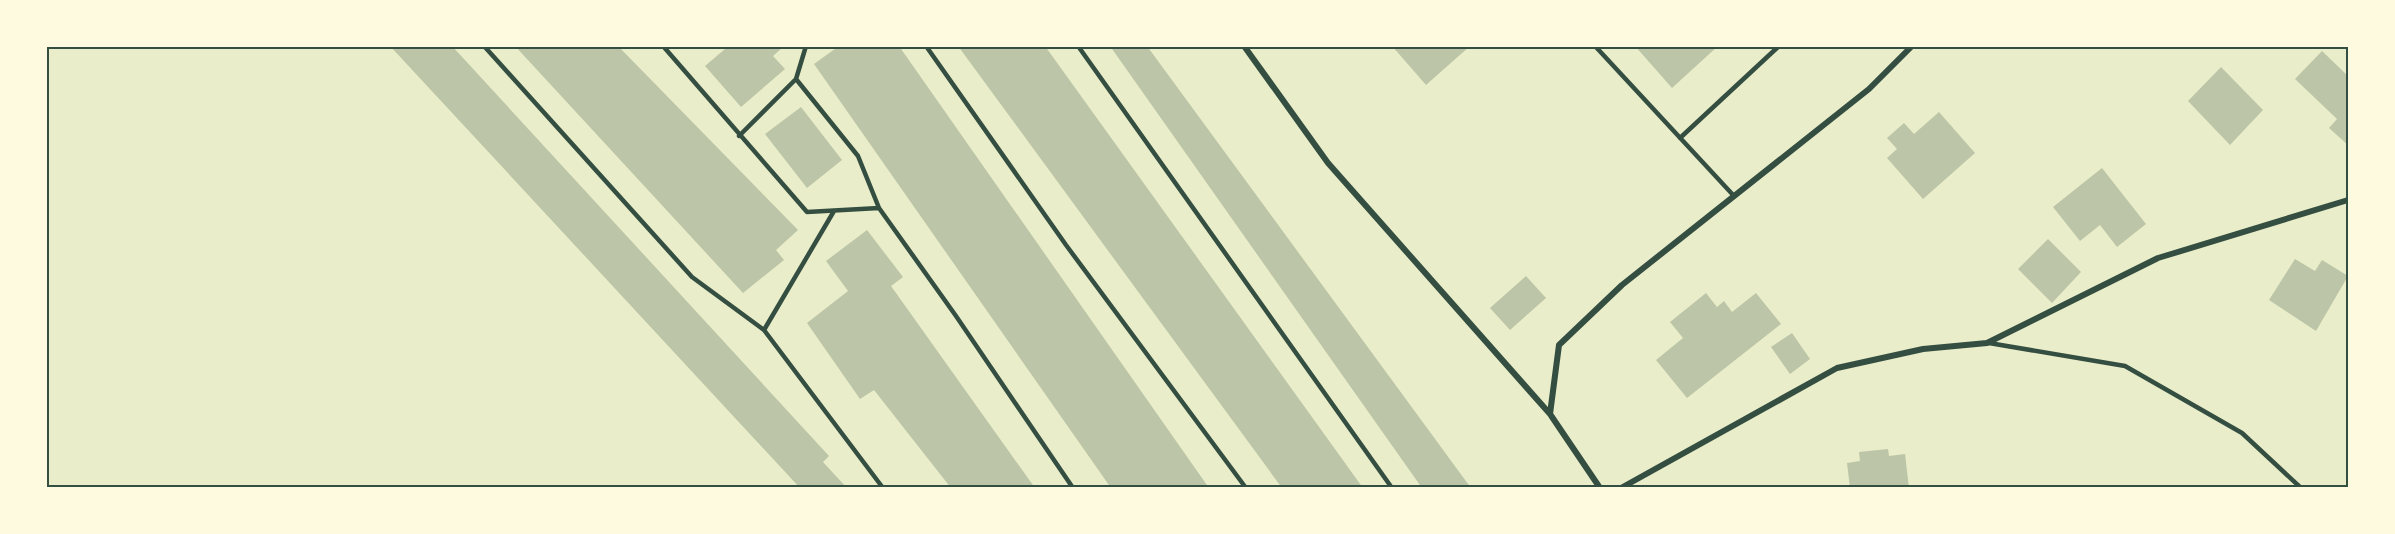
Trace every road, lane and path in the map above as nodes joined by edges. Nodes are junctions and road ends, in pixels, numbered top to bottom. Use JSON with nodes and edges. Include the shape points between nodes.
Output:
{"nodes":[{"id":1,"x":484,"y":46,"type":"edge"},
{"id":2,"x":663,"y":46,"type":"edge"},
{"id":3,"x":806,"y":46,"type":"edge"},
{"id":4,"x":926,"y":46,"type":"edge"},
{"id":5,"x":1078,"y":46,"type":"edge"},
{"id":6,"x":1244,"y":46,"type":"edge"},
{"id":7,"x":1595,"y":46,"type":"edge"},
{"id":8,"x":1779,"y":46,"type":"edge"},
{"id":9,"x":1912,"y":46,"type":"edge"},
{"id":10,"x":796,"y":79,"type":"junction"},
{"id":11,"x":739,"y":136,"type":"junction"},
{"id":12,"x":1680,"y":138,"type":"junction"},
{"id":13,"x":1734,"y":196,"type":"junction"},
{"id":14,"x":2349,"y":200,"type":"edge"},
{"id":15,"x":879,"y":208,"type":"junction"},
{"id":16,"x":834,"y":210,"type":"junction"},
{"id":17,"x":764,"y":330,"type":"junction"},
{"id":18,"x":1987,"y":343,"type":"junction"},
{"id":19,"x":1550,"y":414,"type":"junction"},
{"id":20,"x":882,"y":488,"type":"edge"},
{"id":21,"x":1073,"y":488,"type":"edge"},
{"id":22,"x":1246,"y":488,"type":"edge"},
{"id":23,"x":1392,"y":488,"type":"edge"},
{"id":24,"x":1600,"y":488,"type":"edge"},
{"id":25,"x":1621,"y":488,"type":"edge"},
{"id":26,"x":2301,"y":488,"type":"edge"}],
"edges":[{"from":1,"to":17,"type":"lane","via":[[692,277]]},
{"from":2,"to":11,"type":"lane"},
{"from":3,"to":10,"type":"lane"},
{"from":4,"to":22,"type":"lane","via":[[1066,246]]},
{"from":5,"to":23,"type":"lane"},
{"from":6,"to":19,"type":"street","via":[[1328,163]]},
{"from":7,"to":12,"type":"lane"},
{"from":8,"to":12,"type":"lane"},
{"from":9,"to":13,"type":"street","via":[[1869,89]]},
{"from":10,"to":11,"type":"lane"},
{"from":10,"to":15,"type":"lane","via":[[858,156]]},
{"from":11,"to":16,"type":"lane","via":[[807,212]]},
{"from":12,"to":13,"type":"lane"},
{"from":13,"to":19,"type":"street","via":[[1622,285],[1559,345]]},
{"from":14,"to":18,"type":"street","via":[[2158,258]]},
{"from":15,"to":16,"type":"lane"},
{"from":15,"to":21,"type":"lane"},
{"from":16,"to":17,"type":"lane"},
{"from":17,"to":20,"type":"lane"},
{"from":18,"to":25,"type":"street","via":[[1923,349],[1837,368]]},
{"from":18,"to":26,"type":"lane","via":[[2125,366],[2242,433]]},
{"from":19,"to":24,"type":"street"}]}
